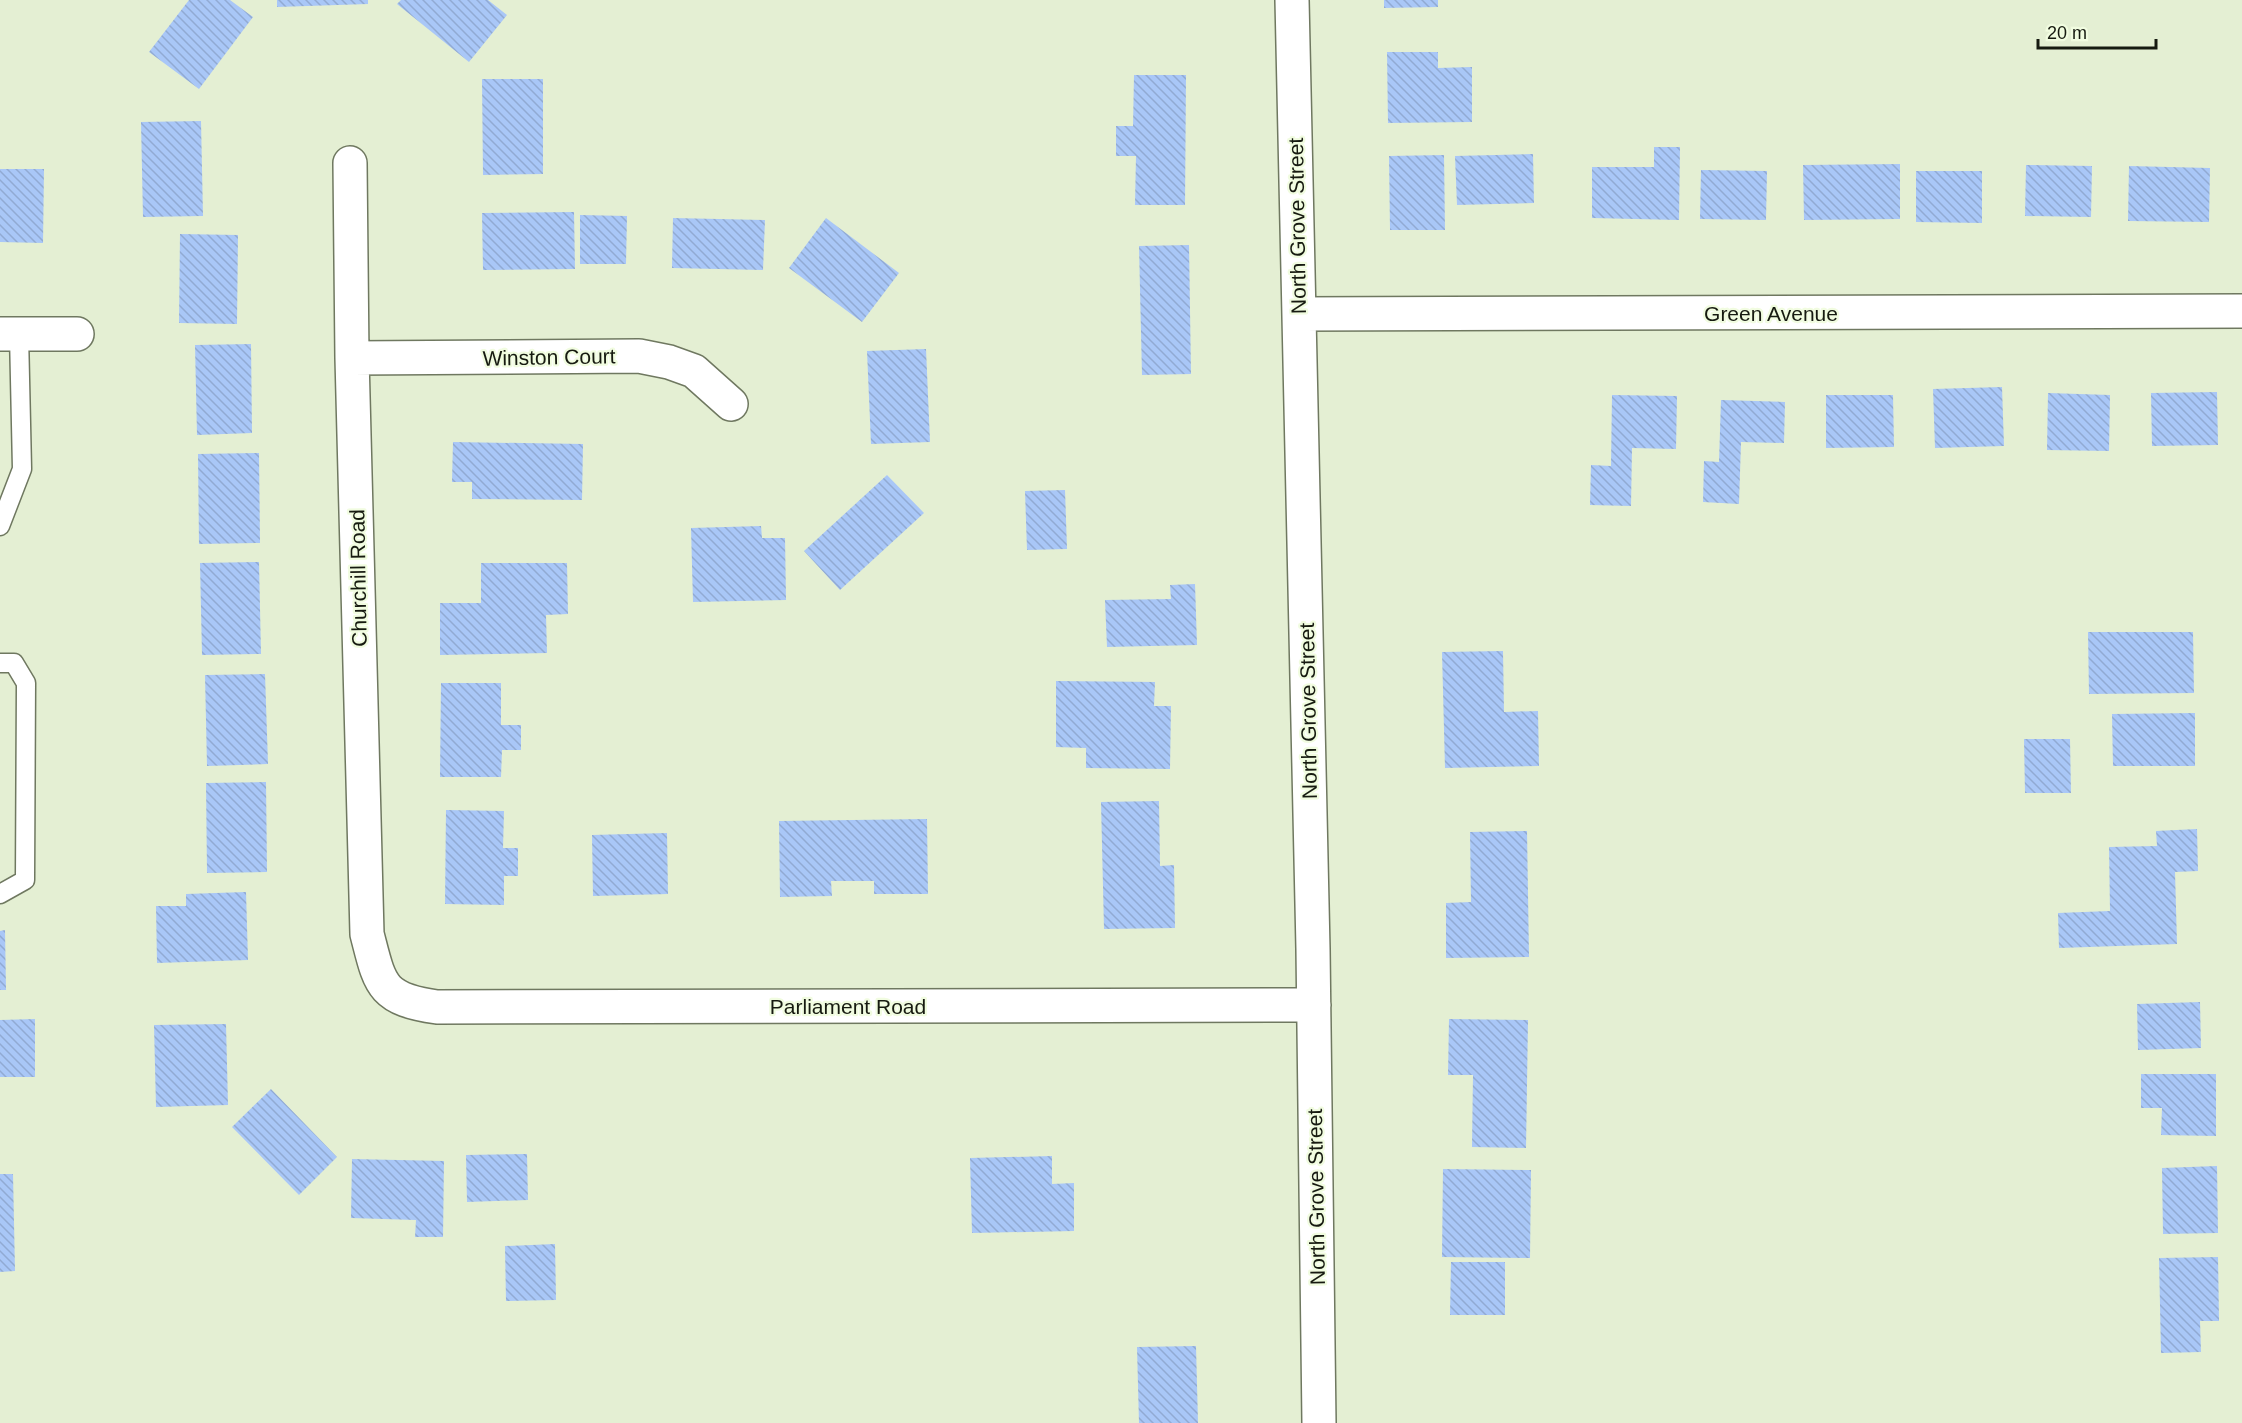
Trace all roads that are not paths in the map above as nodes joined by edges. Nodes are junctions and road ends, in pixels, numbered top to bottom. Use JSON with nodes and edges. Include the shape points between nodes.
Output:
{"nodes":[{"id":1,"x":1292,"y":0,"type":"edge"},
{"id":2,"x":351,"y":163,"type":"dead end"},
{"id":3,"x":2242,"y":311,"type":"edge"},
{"id":4,"x":1299,"y":314,"type":"junction"},
{"id":5,"x":9,"y":334,"type":"edge"},
{"id":6,"x":77,"y":334,"type":"dead end"},
{"id":7,"x":352,"y":358,"type":"junction"},
{"id":8,"x":731,"y":404,"type":"dead end"},
{"id":9,"x":0,"y":526,"type":"edge"},
{"id":10,"x":0,"y":663,"type":"edge"},
{"id":11,"x":0,"y":894,"type":"edge"},
{"id":12,"x":386,"y":988,"type":"joint"},
{"id":13,"x":1314,"y":1005,"type":"junction"},
{"id":14,"x":1318,"y":1423,"type":"edge"}],
"edges":[{"from":1,"to":4,"type":"street","name":"North Grove Street"},
{"from":2,"to":7,"type":"street","name":"Churchill Road"},
{"from":3,"to":4,"type":"street","name":"Green Avenue"},
{"from":4,"to":13,"type":"street","name":"North Grove Street"},
{"from":5,"to":6,"type":"street"},
{"from":5,"to":9,"type":"lane","via":[[22,469]]},
{"from":7,"to":8,"type":"street","name":"Winston Court","via":[[639,356],[694,371]]},
{"from":7,"to":12,"type":"street","name":"Churchill Road","via":[[366,934],[378,978]]},
{"from":10,"to":11,"type":"lane","via":[[14,663],[26,683],[26,694],[25,880]]},
{"from":12,"to":13,"type":"street","name":"Parliament Road","via":[[410,1003],[437,1007]]},
{"from":13,"to":14,"type":"street","name":"North Grove Street"}]}
